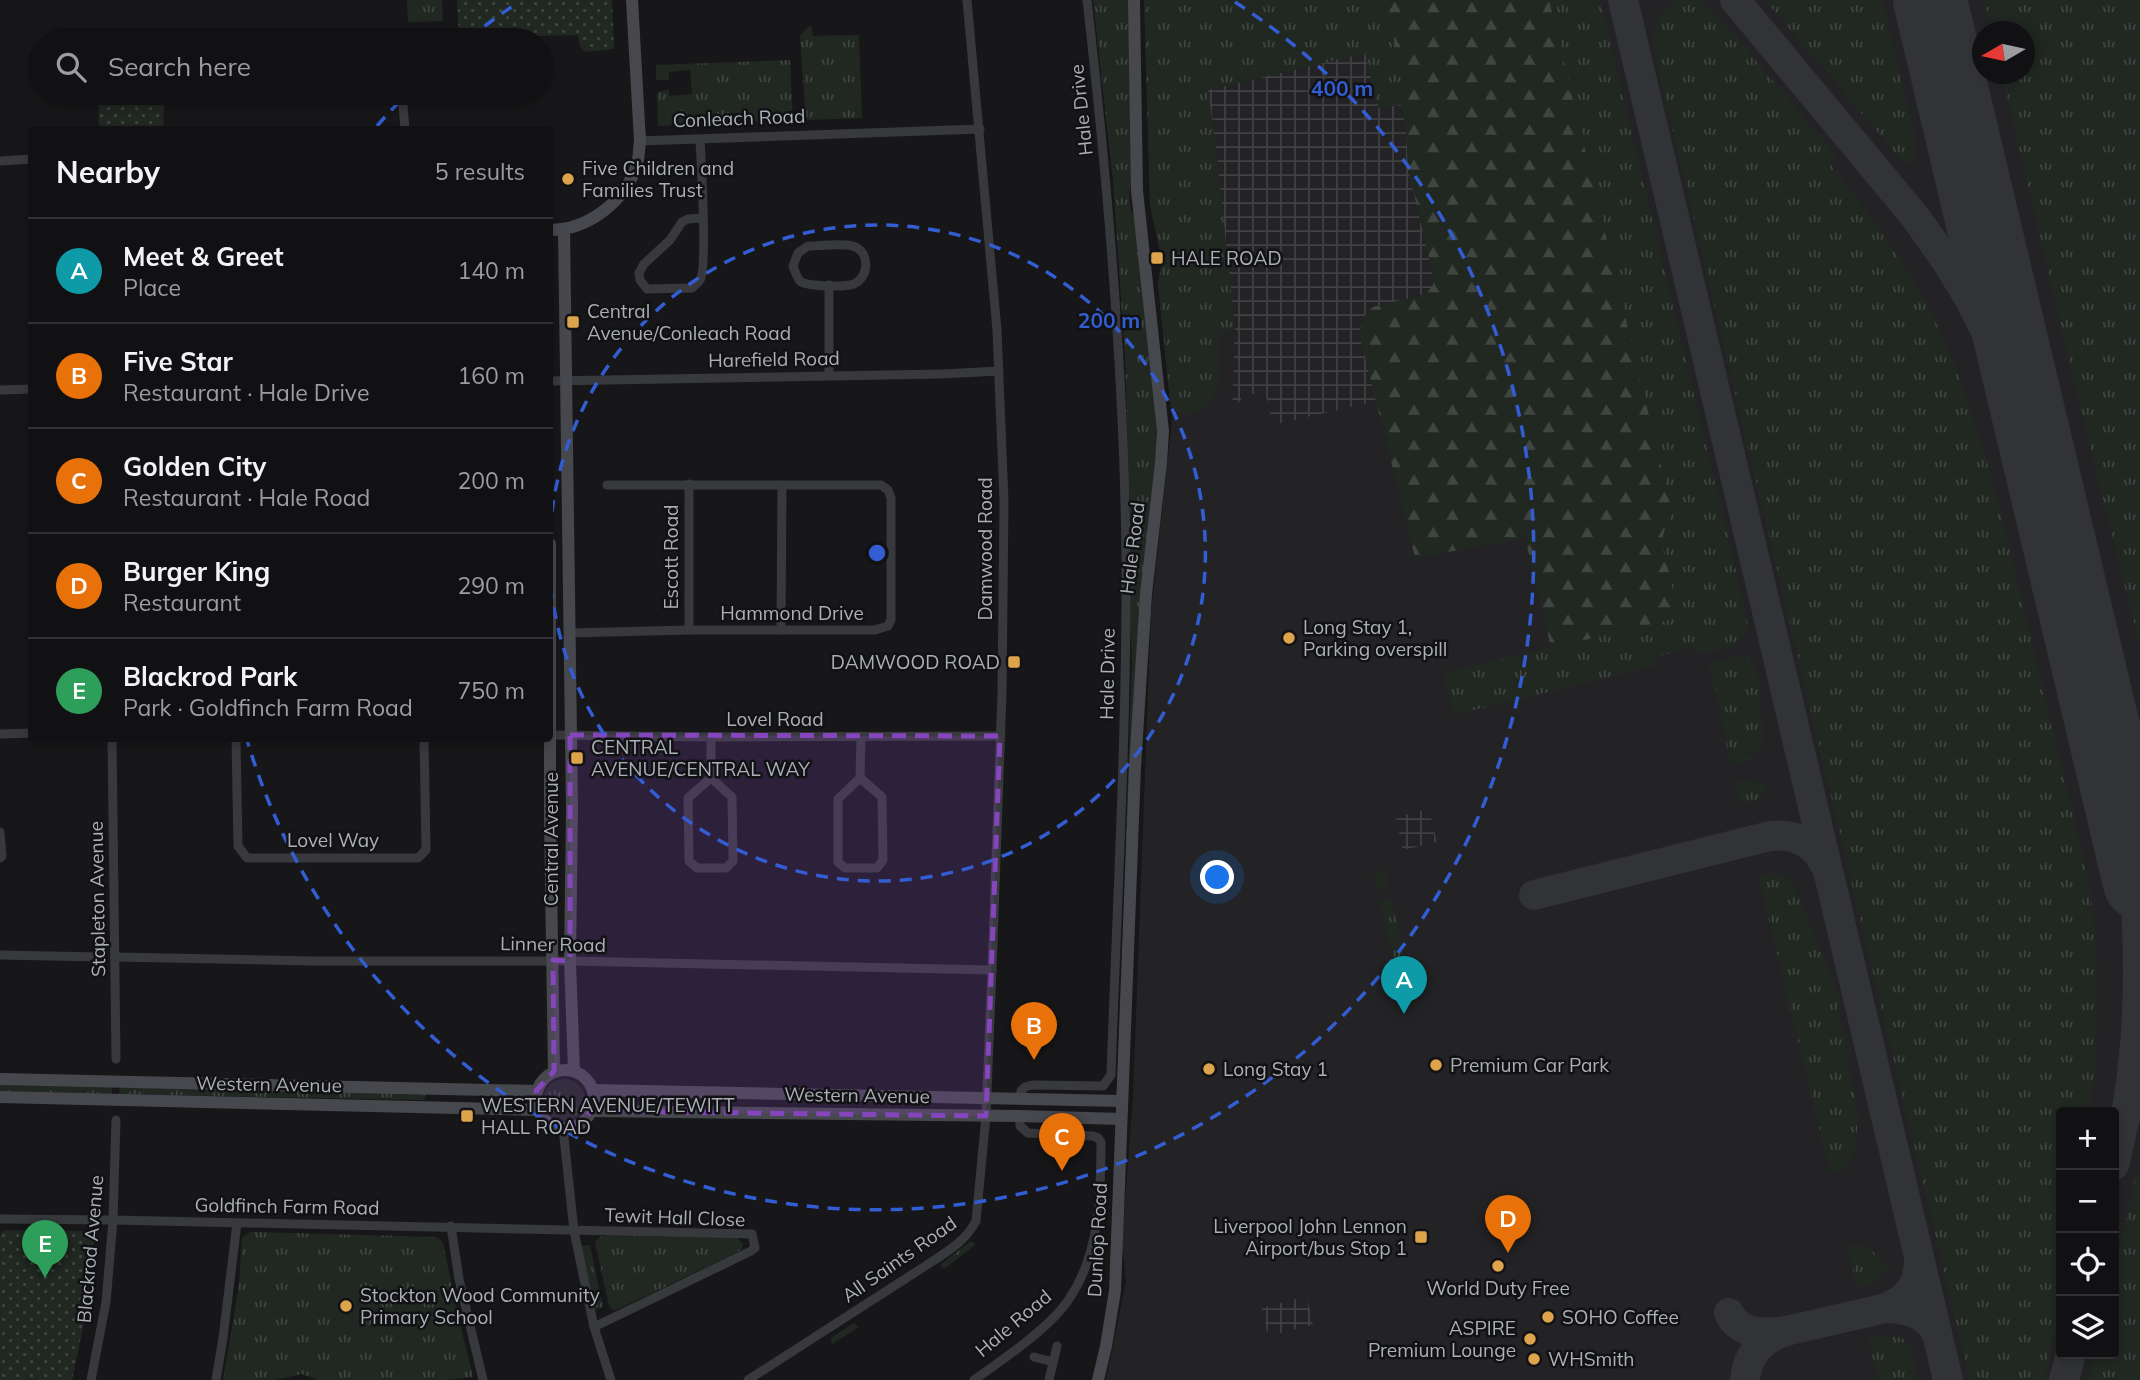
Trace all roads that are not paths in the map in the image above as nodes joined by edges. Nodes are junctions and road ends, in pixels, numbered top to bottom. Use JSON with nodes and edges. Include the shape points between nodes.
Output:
{"nodes":[{"id":1,"x":632,"y":0,"type":"edge"},
{"id":2,"x":967,"y":0,"type":"edge"},
{"id":3,"x":1087,"y":0,"type":"edge"},
{"id":4,"x":1134,"y":0,"type":"edge"},
{"id":5,"x":403,"y":105,"type":"edge"},
{"id":6,"x":405,"y":126,"type":"edge"},
{"id":7,"x":980,"y":128,"type":"junction"},
{"id":8,"x":700,"y":140,"type":"junction"},
{"id":9,"x":640,"y":141,"type":"junction"},
{"id":10,"x":28,"y":159,"type":"edge"},
{"id":11,"x":0,"y":160,"type":"edge"},
{"id":12,"x":702,"y":218,"type":"junction"},
{"id":13,"x":553,"y":230,"type":"edge"},
{"id":14,"x":564,"y":230,"type":"junction"},
{"id":15,"x":829,"y":285,"type":"junction"},
{"id":16,"x":999,"y":370,"type":"junction"},
{"id":17,"x":829,"y":375,"type":"junction"},
{"id":18,"x":553,"y":381,"type":"edge"},
{"id":19,"x":566,"y":381,"type":"junction"},
{"id":20,"x":28,"y":389,"type":"edge"},
{"id":21,"x":0,"y":390,"type":"edge"},
{"id":22,"x":689,"y":484,"type":"junction"},
{"id":23,"x":607,"y":485,"type":"dead end"},
{"id":24,"x":782,"y":485,"type":"junction"},
{"id":25,"x":689,"y":630,"type":"junction"},
{"id":26,"x":781,"y":630,"type":"junction"},
{"id":27,"x":569,"y":633,"type":"junction"},
{"id":28,"x":28,"y":733,"type":"edge"},
{"id":29,"x":0,"y":734,"type":"edge"},
{"id":30,"x":553,"y":735,"type":"edge"},
{"id":31,"x":570,"y":735,"type":"junction"},
{"id":32,"x":861,"y":736,"type":"junction"},
{"id":33,"x":1000,"y":736,"type":"junction"},
{"id":34,"x":711,"y":737,"type":"junction"},
{"id":35,"x":113,"y":742,"type":"edge"},
{"id":36,"x":236,"y":742,"type":"edge"},
{"id":37,"x":424,"y":742,"type":"edge"},
{"id":38,"x":550,"y":742,"type":"edge"},
{"id":39,"x":712,"y":778,"type":"junction"},
{"id":40,"x":860,"y":778,"type":"junction"},
{"id":41,"x":0,"y":832,"type":"edge"},
{"id":42,"x":0,"y":858,"type":"edge"},
{"id":43,"x":0,"y":955,"type":"edge"},
{"id":44,"x":115,"y":957,"type":"junction"},
{"id":45,"x":553,"y":960,"type":"junction"},
{"id":46,"x":570,"y":961,"type":"junction"},
{"id":47,"x":992,"y":970,"type":"junction"},
{"id":48,"x":99,"y":972,"type":"dead end"},
{"id":49,"x":1119,"y":1037,"type":"junction"},
{"id":50,"x":116,"y":1059,"type":"dead end"},
{"id":51,"x":554,"y":1071,"type":"junction"},
{"id":52,"x":574,"y":1071,"type":"junction"},
{"id":53,"x":0,"y":1079,"type":"edge"},
{"id":54,"x":593,"y":1090,"type":"junction"},
{"id":55,"x":536,"y":1091,"type":"junction"},
{"id":56,"x":0,"y":1097,"type":"edge"},
{"id":57,"x":986,"y":1098,"type":"junction"},
{"id":58,"x":1020,"y":1100,"type":"junction"},
{"id":59,"x":1122,"y":1101,"type":"junction"},
{"id":60,"x":538,"y":1110,"type":"junction"},
{"id":61,"x":592,"y":1111,"type":"junction"},
{"id":62,"x":985,"y":1116,"type":"junction"},
{"id":63,"x":1020,"y":1116,"type":"junction"},
{"id":64,"x":1121,"y":1119,"type":"junction"},
{"id":65,"x":116,"y":1120,"type":"dead end"},
{"id":66,"x":563,"y":1128,"type":"junction"},
{"id":67,"x":0,"y":1219,"type":"edge"},
{"id":68,"x":113,"y":1220,"type":"junction"},
{"id":69,"x":237,"y":1223,"type":"junction"},
{"id":70,"x":451,"y":1226,"type":"junction"},
{"id":71,"x":574,"y":1231,"type":"junction"},
{"id":72,"x":594,"y":1327,"type":"junction"},
{"id":73,"x":1057,"y":1346,"type":"dead end"},
{"id":74,"x":1034,"y":1357,"type":"dead end"},
{"id":75,"x":1053,"y":1362,"type":"junction"},
{"id":76,"x":91,"y":1380,"type":"edge"},
{"id":77,"x":216,"y":1380,"type":"edge"},
{"id":78,"x":483,"y":1380,"type":"edge"},
{"id":79,"x":611,"y":1380,"type":"edge"},
{"id":80,"x":748,"y":1380,"type":"edge"},
{"id":81,"x":974,"y":1380,"type":"edge"},
{"id":82,"x":1049,"y":1380,"type":"edge"},
{"id":83,"x":1098,"y":1380,"type":"edge"}],
"edges":[{"from":1,"to":9,"type":"street"},
{"from":2,"to":7,"type":"street","name":"Damwood Road"},
{"from":3,"to":49,"type":"street","name":"Hale Drive","via":[[1117,323],[1126,554]]},
{"from":4,"to":49,"type":"street","name":"Hale Road","via":[[1137,191],[1163,431],[1146,594]]},
{"from":5,"to":6,"type":"street"},
{"from":7,"to":8,"type":"street","name":"Conleach Road"},
{"from":7,"to":16,"type":"street","name":"Damwood Road"},
{"from":8,"to":9,"type":"street","name":"Conleach Road"},
{"from":8,"to":12,"type":"street"},
{"from":9,"to":14,"type":"street","via":[[638,162],[620,196],[599,214]]},
{"from":10,"to":11,"type":"street"},
{"from":12,"to":12,"type":"street","via":[[701,280],[692,288],[642,286],[639,272],[644,264],[682,222]]},
{"from":13,"to":14,"type":"street"},
{"from":14,"to":19,"type":"street","name":"Central Avenue"},
{"from":15,"to":15,"type":"street","via":[[808,286],[799,280],[793,266],[798,253],[808,247],[852,246],[863,252],[867,264],[863,277],[853,285]]},
{"from":15,"to":17,"type":"street"},
{"from":16,"to":17,"type":"street","name":"Harefield Road"},
{"from":16,"to":33,"type":"street","name":"Damwood Road","via":[[1004,514]]},
{"from":17,"to":19,"type":"street","name":"Harefield Road"},
{"from":18,"to":19,"type":"street","name":"Harefield Road"},
{"from":19,"to":27,"type":"street","name":"Central Avenue"},
{"from":20,"to":21,"type":"street"},
{"from":22,"to":23,"type":"street","name":"Hammond Drive"},
{"from":22,"to":24,"type":"street","name":"Hammond Drive"},
{"from":22,"to":25,"type":"street","name":"Escott Road"},
{"from":24,"to":26,"type":"street"},
{"from":24,"to":26,"type":"street","name":"Hammond Drive","via":[[881,485],[891,494],[891,620],[875,630]]},
{"from":25,"to":26,"type":"street","name":"Hammond Drive"},
{"from":25,"to":27,"type":"street","name":"Hammond Drive"},
{"from":27,"to":31,"type":"street","name":"Central Avenue"},
{"from":28,"to":29,"type":"street"},
{"from":30,"to":31,"type":"street","name":"Lovel Road"},
{"from":31,"to":34,"type":"street","name":"Lovel Road"},
{"from":31,"to":46,"type":"street","name":"Central Avenue"},
{"from":32,"to":33,"type":"street","name":"Lovel Road"},
{"from":32,"to":34,"type":"street","name":"Lovel Road"},
{"from":32,"to":40,"type":"street"},
{"from":33,"to":47,"type":"street","name":"Damwood Road"},
{"from":34,"to":39,"type":"street"},
{"from":35,"to":44,"type":"street","name":"Stapleton Avenue"},
{"from":36,"to":37,"type":"street","name":"Lovel Way","via":[[238,846],[247,858],[418,858],[426,850]]},
{"from":38,"to":45,"type":"street","name":"Central Avenue"},
{"from":39,"to":39,"type":"street","via":[[732,797],[733,861],[726,868],[696,868],[689,860],[688,798]]},
{"from":40,"to":40,"type":"street","via":[[882,797],[883,860],[877,867],[845,868],[838,862],[838,799]]},
{"from":41,"to":42,"type":"street"},
{"from":43,"to":48,"type":"street","via":[[99,951]]},
{"from":44,"to":45,"type":"street","name":"Linner Road"},
{"from":44,"to":50,"type":"street","name":"Stapleton Avenue"},
{"from":45,"to":46,"type":"street","name":"Linner Road"},
{"from":45,"to":51,"type":"street","name":"Central Avenue"},
{"from":46,"to":47,"type":"street","name":"Linner Road"},
{"from":46,"to":52,"type":"street","name":"Central Avenue"},
{"from":47,"to":57,"type":"street","name":"Damwood Road"},
{"from":49,"to":58,"type":"street","name":"Hale Drive","via":[[1111,1075],[1103,1086],[1032,1085],[1021,1091]]},
{"from":49,"to":59,"type":"street","name":"Hale Road"},
{"from":51,"to":52,"type":"street"},
{"from":51,"to":55,"type":"street"},
{"from":52,"to":54,"type":"street"},
{"from":53,"to":55,"type":"street","name":"Western Avenue"},
{"from":54,"to":57,"type":"street","name":"Western Avenue"},
{"from":54,"to":61,"type":"street"},
{"from":55,"to":60,"type":"street"},
{"from":56,"to":60,"type":"street","name":"Western Avenue"},
{"from":57,"to":58,"type":"street","name":"Western Avenue"},
{"from":57,"to":62,"type":"street","name":"All Saints Road"},
{"from":58,"to":59,"type":"street","name":"Western Avenue"},
{"from":59,"to":64,"type":"street","name":"Dunlop Road"},
{"from":60,"to":66,"type":"street","via":[[548,1123]]},
{"from":61,"to":62,"type":"street","name":"Western Avenue"},
{"from":61,"to":66,"type":"street","via":[[580,1124]]},
{"from":62,"to":63,"type":"street","name":"Western Avenue"},
{"from":62,"to":80,"type":"street","name":"All Saints Road","via":[[979,1201],[970,1232],[933,1261]]},
{"from":63,"to":64,"type":"street","name":"Western Avenue"},
{"from":63,"to":81,"type":"street","name":"Hale Road","via":[[1020,1126],[1028,1133],[1093,1136],[1101,1142],[1091,1252],[1069,1299],[1053,1319]]},
{"from":64,"to":83,"type":"street","name":"Dunlop Road","via":[[1115,1291]]},
{"from":65,"to":68,"type":"street","name":"Blackrod Avenue"},
{"from":66,"to":71,"type":"street"},
{"from":67,"to":68,"type":"street","name":"Goldfinch Farm Road"},
{"from":68,"to":69,"type":"street","name":"Goldfinch Farm Road"},
{"from":68,"to":76,"type":"street","name":"Blackrod Avenue","via":[[106,1302]]},
{"from":69,"to":70,"type":"street","name":"Goldfinch Farm Road"},
{"from":69,"to":77,"type":"street"},
{"from":70,"to":71,"type":"street","name":"Goldfinch Farm Road"},
{"from":70,"to":78,"type":"street"},
{"from":71,"to":72,"type":"street"},
{"from":71,"to":72,"type":"street","name":"Tewit Hall Close","via":[[752,1234],[755,1248]]},
{"from":72,"to":79,"type":"street"},
{"from":73,"to":75,"type":"street"},
{"from":74,"to":75,"type":"street"},
{"from":75,"to":82,"type":"street"}]}
